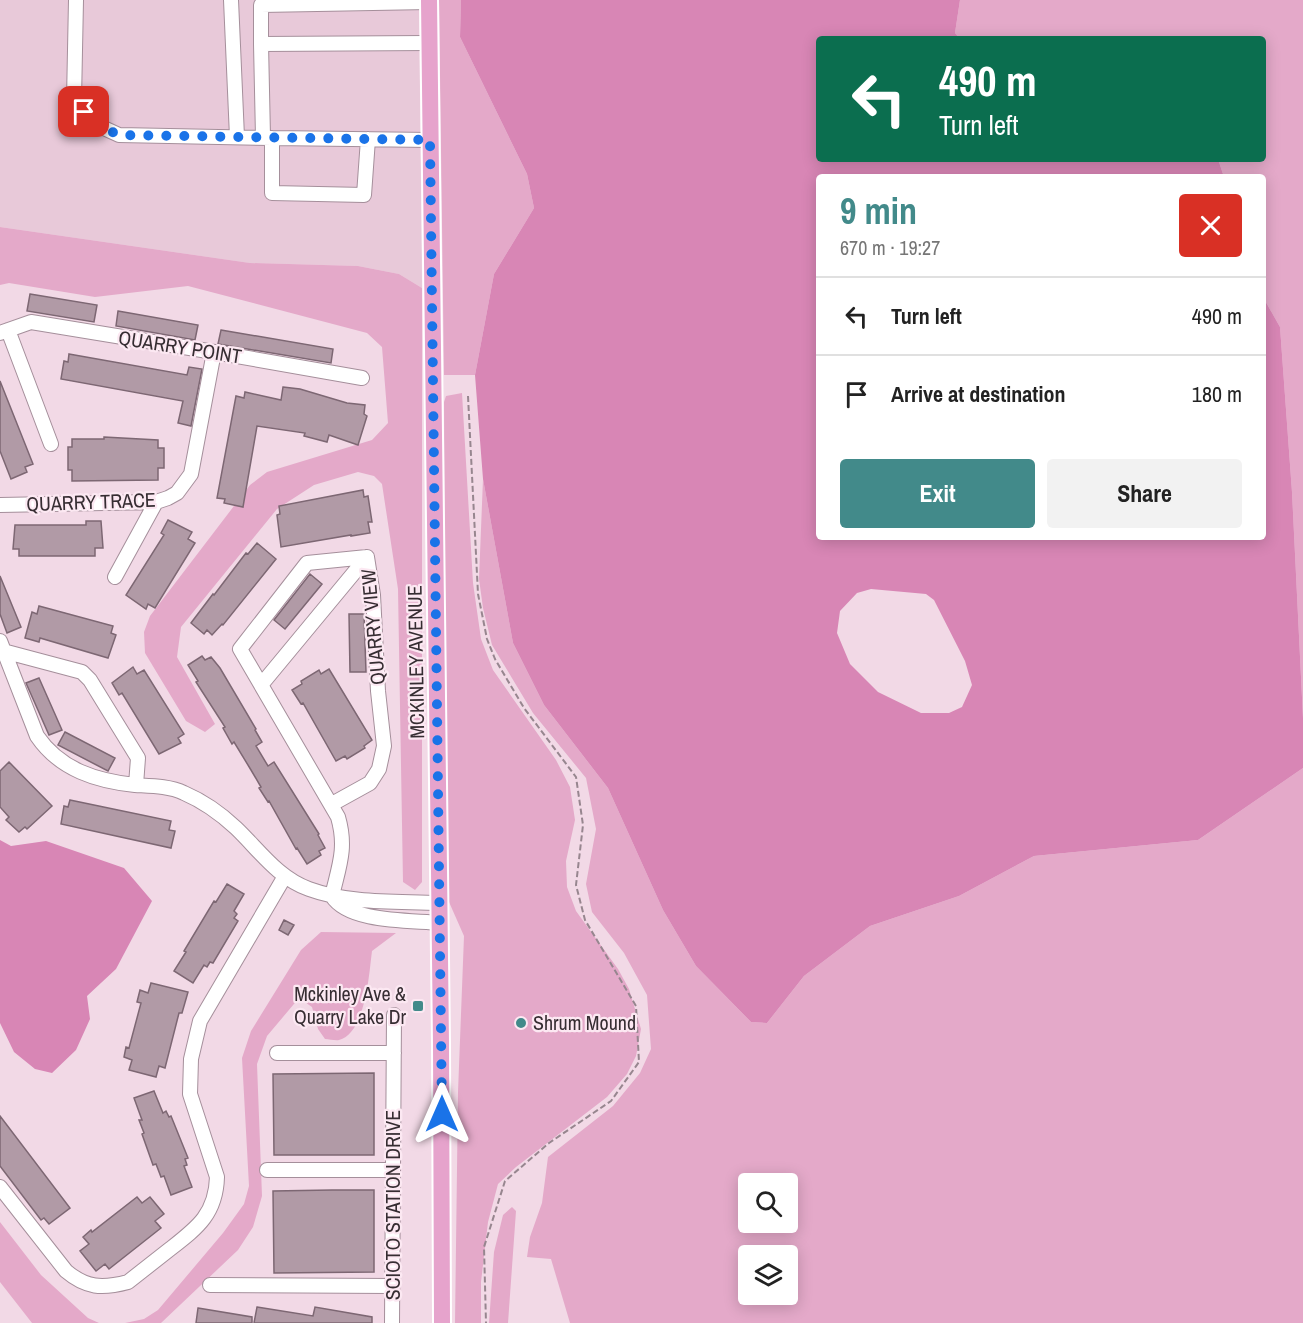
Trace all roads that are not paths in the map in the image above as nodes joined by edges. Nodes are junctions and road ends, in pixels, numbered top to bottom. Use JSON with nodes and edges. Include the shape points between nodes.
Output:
{"nodes":[{"id":1,"x":76,"y":0,"type":"edge"},
{"id":2,"x":231,"y":0,"type":"edge"},
{"id":3,"x":392,"y":1,"type":"edge"},
{"id":4,"x":429,"y":1,"type":"edge"},
{"id":5,"x":353,"y":2,"type":"edge"},
{"id":6,"x":261,"y":3,"type":"edge"},
{"id":7,"x":429,"y":43,"type":"junction"},
{"id":8,"x":261,"y":44,"type":"junction"},
{"id":9,"x":237,"y":137,"type":"junction"},
{"id":10,"x":268,"y":137,"type":"junction"},
{"id":11,"x":368,"y":139,"type":"junction"},
{"id":12,"x":430,"y":140,"type":"junction"},
{"id":13,"x":4,"y":332,"type":"edge"},
{"id":14,"x":214,"y":351,"type":"junction"},
{"id":15,"x":362,"y":378,"type":"dead end"},
{"id":16,"x":51,"y":444,"type":"dead end"},
{"id":17,"x":156,"y":501,"type":"junction"},
{"id":18,"x":0,"y":505,"type":"edge"},
{"id":19,"x":367,"y":557,"type":"junction"},
{"id":20,"x":115,"y":577,"type":"dead end"},
{"id":21,"x":2,"y":646,"type":"edge"},
{"id":22,"x":261,"y":685,"type":"junction"},
{"id":23,"x":136,"y":785,"type":"junction"},
{"id":24,"x":332,"y":804,"type":"junction"},
{"id":25,"x":285,"y":876,"type":"junction"},
{"id":26,"x":332,"y":896,"type":"junction"},
{"id":27,"x":370,"y":901,"type":"junction"},
{"id":28,"x":439,"y":903,"type":"junction"},
{"id":29,"x":368,"y":916,"type":"junction"},
{"id":30,"x":440,"y":922,"type":"junction"},
{"id":31,"x":394,"y":1015,"type":"dead end"},
{"id":32,"x":276,"y":1053,"type":"dead end"},
{"id":33,"x":394,"y":1053,"type":"junction"},
{"id":34,"x":267,"y":1170,"type":"dead end"},
{"id":35,"x":393,"y":1170,"type":"junction"},
{"id":36,"x":0,"y":1187,"type":"edge"},
{"id":37,"x":210,"y":1285,"type":"dead end"},
{"id":38,"x":392,"y":1286,"type":"junction"},
{"id":39,"x":392,"y":1323,"type":"edge"},
{"id":40,"x":442,"y":1323,"type":"edge"}],
"edges":[{"from":1,"to":9,"type":"street","via":[[74,100],[95,124],[119,135]]},
{"from":2,"to":9,"type":"street"},
{"from":3,"to":4,"type":"street"},
{"from":3,"to":5,"type":"street"},
{"from":4,"to":7,"type":"main road","name":"MCKINLEY AVENUE"},
{"from":5,"to":6,"type":"street"},
{"from":6,"to":8,"type":"street"},
{"from":7,"to":8,"type":"street"},
{"from":7,"to":12,"type":"main road","name":"MCKINLEY AVENUE"},
{"from":8,"to":10,"type":"street"},
{"from":9,"to":10,"type":"street"},
{"from":10,"to":11,"type":"street"},
{"from":10,"to":11,"type":"street","via":[[272,193],[364,195]]},
{"from":11,"to":12,"type":"street"},
{"from":12,"to":28,"type":"main road","name":"MCKINLEY AVENUE"},
{"from":13,"to":14,"type":"street","name":"QUARRY POINT","via":[[31,322]]},
{"from":13,"to":16,"type":"street"},
{"from":14,"to":15,"type":"street","name":"QUARRY POINT"},
{"from":14,"to":17,"type":"street","name":"QUARRY TRACE","via":[[191,474],[177,493]]},
{"from":17,"to":18,"type":"street","name":"QUARRY TRACE"},
{"from":17,"to":20,"type":"street"},
{"from":19,"to":22,"type":"street"},
{"from":19,"to":22,"type":"street","name":"QUARRY VIEW","via":[[307,563],[240,649]]},
{"from":19,"to":24,"type":"street","name":"QUARRY VIEW","via":[[384,746],[379,769],[370,783]]},
{"from":21,"to":23,"type":"street","via":[[45,748],[90,776]]},
{"from":21,"to":23,"type":"street","via":[[82,672],[90,680],[138,758]]},
{"from":22,"to":24,"type":"street","name":"QUARRY VIEW"},
{"from":23,"to":25,"type":"street","via":[[179,791],[208,804]]},
{"from":24,"to":26,"type":"street","name":"QUARRY VIEW","via":[[344,848]]},
{"from":25,"to":26,"type":"street","via":[[307,889]]},
{"from":25,"to":36,"type":"street","via":[[200,1021],[194,1041],[190,1094],[216,1177],[212,1204],[200,1225],[128,1282],[97,1286],[77,1280],[66,1271]]},
{"from":26,"to":27,"type":"street"},
{"from":26,"to":29,"type":"street","via":[[341,906]]},
{"from":27,"to":28,"type":"street"},
{"from":27,"to":29,"type":"street"},
{"from":28,"to":30,"type":"main road","name":"MCKINLEY AVENUE"},
{"from":29,"to":30,"type":"street"},
{"from":30,"to":40,"type":"main road","name":"MCKINLEY AVENUE"},
{"from":31,"to":33,"type":"street","name":"SCIOTO STATION DRIVE"},
{"from":32,"to":33,"type":"street"},
{"from":33,"to":35,"type":"street","name":"SCIOTO STATION DRIVE"},
{"from":34,"to":35,"type":"street"},
{"from":35,"to":38,"type":"street","name":"SCIOTO STATION DRIVE"},
{"from":37,"to":38,"type":"street"},
{"from":38,"to":39,"type":"street","name":"SCIOTO STATION DRIVE"}]}
